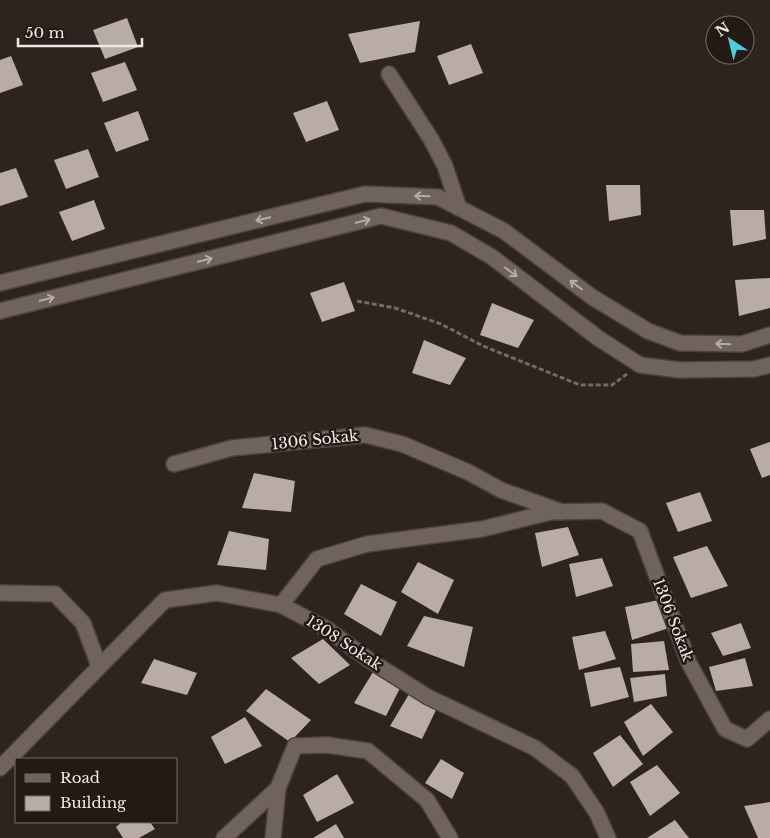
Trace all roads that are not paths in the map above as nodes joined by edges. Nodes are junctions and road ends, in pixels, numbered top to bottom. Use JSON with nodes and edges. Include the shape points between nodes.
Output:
{"nodes":[{"id":1,"x":389,"y":74,"type":"dead end"},
{"id":2,"x":459,"y":208,"type":"junction"},
{"id":3,"x":0,"y":283,"type":"edge"},
{"id":4,"x":0,"y":311,"type":"edge"},
{"id":5,"x":770,"y":335,"type":"edge"},
{"id":6,"x":770,"y":365,"type":"edge"},
{"id":7,"x":174,"y":464,"type":"dead end"},
{"id":8,"x":563,"y":512,"type":"junction"},
{"id":9,"x":0,"y":593,"type":"edge"},
{"id":10,"x":281,"y":605,"type":"junction"},
{"id":11,"x":99,"y":666,"type":"junction"},
{"id":12,"x":770,"y":719,"type":"edge"},
{"id":13,"x":0,"y":768,"type":"edge"},
{"id":14,"x":278,"y":788,"type":"junction"},
{"id":15,"x":224,"y":838,"type":"edge"},
{"id":16,"x":273,"y":838,"type":"edge"},
{"id":17,"x":450,"y":838,"type":"edge"},
{"id":18,"x":608,"y":838,"type":"edge"}],
"edges":[{"from":1,"to":2,"type":"street","via":[[438,152]]},
{"from":2,"to":3,"type":"street","one_way":true,"via":[[438,197],[365,194]]},
{"from":5,"to":2,"type":"street","one_way":true,"via":[[742,344],[680,343],[648,331],[592,297],[504,231]]},
{"from":4,"to":6,"type":"street","one_way":true,"via":[[381,216],[451,233],[492,257],[598,338],[640,365],[680,370],[754,369]]},
{"from":7,"to":8,"type":"street","name":"1306 Sokak","via":[[232,448],[365,435],[402,444],[501,490]]},
{"from":8,"to":10,"type":"street","name":"1306 Sokak","via":[[551,512],[482,530],[367,544],[317,559]]},
{"from":8,"to":12,"type":"street","name":"1306 Sokak","via":[[602,511],[640,532],[689,662],[725,729],[747,739]]},
{"from":9,"to":11,"type":"street","via":[[55,594],[84,623]]},
{"from":10,"to":11,"type":"street","name":"1308 Sokak","via":[[217,593],[165,600]]},
{"from":10,"to":18,"type":"street","name":"1308 Sokak","via":[[327,629],[369,660],[428,696],[535,748],[572,776],[598,813]]},
{"from":11,"to":13,"type":"street","name":"1308 Sokak"},
{"from":14,"to":15,"type":"street"},
{"from":14,"to":16,"type":"street"},
{"from":14,"to":17,"type":"street","via":[[295,746],[327,745],[368,751],[427,800]]}]}
